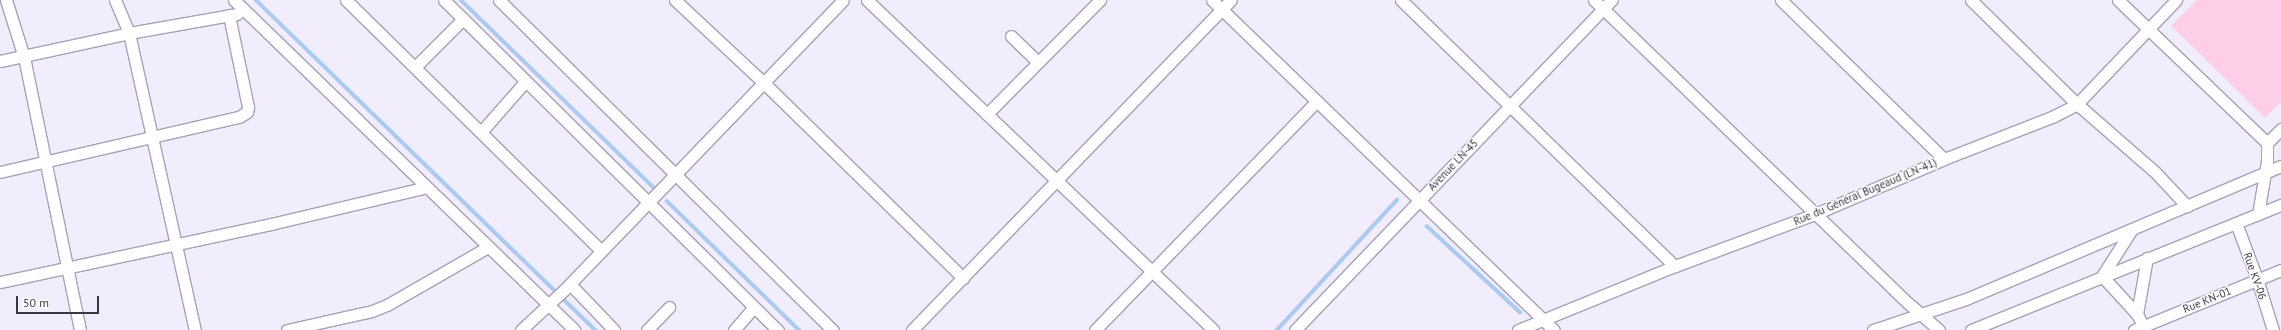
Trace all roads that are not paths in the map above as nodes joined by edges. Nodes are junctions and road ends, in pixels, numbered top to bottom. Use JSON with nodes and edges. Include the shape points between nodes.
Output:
{"nodes":[{"id":1,"x":6,"y":0,"type":"edge"},
{"id":2,"x":115,"y":0,"type":"edge"},
{"id":3,"x":234,"y":0,"type":"edge"},
{"id":4,"x":346,"y":0,"type":"edge"},
{"id":5,"x":444,"y":0,"type":"edge"},
{"id":6,"x":499,"y":0,"type":"edge"},
{"id":7,"x":675,"y":0,"type":"edge"},
{"id":8,"x":843,"y":0,"type":"edge"},
{"id":9,"x":867,"y":0,"type":"edge"},
{"id":10,"x":1100,"y":0,"type":"edge"},
{"id":11,"x":1212,"y":0,"type":"edge"},
{"id":12,"x":1231,"y":0,"type":"edge"},
{"id":13,"x":1401,"y":0,"type":"edge"},
{"id":14,"x":1594,"y":0,"type":"edge"},
{"id":15,"x":1612,"y":0,"type":"edge"},
{"id":16,"x":1781,"y":0,"type":"edge"},
{"id":17,"x":1971,"y":0,"type":"edge"},
{"id":18,"x":2118,"y":0,"type":"edge"},
{"id":19,"x":2176,"y":0,"type":"edge"},
{"id":20,"x":1603,"y":9,"type":"junction"},
{"id":21,"x":1222,"y":10,"type":"junction"},
{"id":22,"x":246,"y":13,"type":"junction"},
{"id":23,"x":229,"y":15,"type":"junction"},
{"id":24,"x":463,"y":19,"type":"junction"},
{"id":25,"x":2149,"y":29,"type":"junction"},
{"id":26,"x":129,"y":33,"type":"junction"},
{"id":27,"x":1011,"y":36,"type":"dead end"},
{"id":28,"x":24,"y":57,"type":"junction"},
{"id":29,"x":0,"y":61,"type":"edge"},
{"id":30,"x":1038,"y":62,"type":"junction"},
{"id":31,"x":415,"y":67,"type":"junction"},
{"id":32,"x":525,"y":82,"type":"junction"},
{"id":33,"x":764,"y":82,"type":"junction"},
{"id":34,"x":1317,"y":101,"type":"junction"},
{"id":35,"x":2077,"y":104,"type":"junction"},
{"id":36,"x":1510,"y":106,"type":"junction"},
{"id":37,"x":988,"y":114,"type":"junction"},
{"id":38,"x":2281,"y":129,"type":"edge"},
{"id":39,"x":481,"y":132,"type":"junction"},
{"id":40,"x":152,"y":137,"type":"junction"},
{"id":41,"x":2267,"y":143,"type":"junction"},
{"id":42,"x":1944,"y":159,"type":"junction"},
{"id":43,"x":44,"y":161,"type":"junction"},
{"id":44,"x":2281,"y":166,"type":"edge"},
{"id":45,"x":0,"y":172,"type":"edge"},
{"id":46,"x":2264,"y":173,"type":"junction"},
{"id":47,"x":676,"y":175,"type":"junction"},
{"id":48,"x":1057,"y":180,"type":"junction"},
{"id":49,"x":428,"y":187,"type":"junction"},
{"id":50,"x":1419,"y":200,"type":"junction"},
{"id":51,"x":648,"y":203,"type":"junction"},
{"id":52,"x":2281,"y":205,"type":"edge"},
{"id":53,"x":2188,"y":206,"type":"junction"},
{"id":54,"x":1815,"y":214,"type":"junction"},
{"id":55,"x":2258,"y":214,"type":"junction"},
{"id":56,"x":2236,"y":223,"type":"junction"},
{"id":57,"x":2132,"y":229,"type":"junction"},
{"id":58,"x":177,"y":244,"type":"junction"},
{"id":59,"x":488,"y":247,"type":"junction"},
{"id":60,"x":601,"y":251,"type":"junction"},
{"id":61,"x":2147,"y":258,"type":"junction"},
{"id":62,"x":1675,"y":266,"type":"junction"},
{"id":63,"x":67,"y":267,"type":"junction"},
{"id":64,"x":2281,"y":270,"type":"edge"},
{"id":65,"x":1152,"y":271,"type":"junction"},
{"id":66,"x":2102,"y":276,"type":"junction"},
{"id":67,"x":963,"y":278,"type":"junction"},
{"id":68,"x":2257,"y":279,"type":"junction"},
{"id":69,"x":0,"y":282,"type":"edge"},
{"id":70,"x":567,"y":287,"type":"junction"},
{"id":71,"x":551,"y":304,"type":"junction"},
{"id":72,"x":754,"y":307,"type":"junction"},
{"id":73,"x":669,"y":308,"type":"dead end"},
{"id":74,"x":1919,"y":314,"type":"junction"},
{"id":75,"x":2137,"y":314,"type":"junction"},
{"id":76,"x":1543,"y":320,"type":"junction"},
{"id":77,"x":1995,"y":326,"type":"edge"},
{"id":78,"x":299,"y":329,"type":"edge"},
{"id":79,"x":2140,"y":329,"type":"edge"},
{"id":80,"x":80,"y":330,"type":"edge"},
{"id":81,"x":195,"y":330,"type":"edge"},
{"id":82,"x":286,"y":330,"type":"edge"},
{"id":83,"x":521,"y":330,"type":"edge"},
{"id":84,"x":574,"y":330,"type":"edge"},
{"id":85,"x":614,"y":330,"type":"edge"},
{"id":86,"x":647,"y":330,"type":"edge"},
{"id":87,"x":734,"y":330,"type":"edge"},
{"id":88,"x":778,"y":330,"type":"edge"},
{"id":89,"x":833,"y":330,"type":"edge"},
{"id":90,"x":912,"y":330,"type":"edge"},
{"id":91,"x":1095,"y":330,"type":"edge"},
{"id":92,"x":1212,"y":330,"type":"edge"},
{"id":93,"x":1295,"y":330,"type":"edge"},
{"id":94,"x":1518,"y":330,"type":"edge"},
{"id":95,"x":1554,"y":330,"type":"edge"},
{"id":96,"x":1873,"y":330,"type":"edge"},
{"id":97,"x":1939,"y":330,"type":"edge"},
{"id":98,"x":1971,"y":330,"type":"edge"},
{"id":99,"x":2273,"y":330,"type":"edge"}],
"edges":[{"from":1,"to":28,"type":"street"},
{"from":2,"to":26,"type":"street"},
{"from":3,"to":22,"type":"street"},
{"from":4,"to":31,"type":"street"},
{"from":5,"to":24,"type":"street"},
{"from":6,"to":47,"type":"street"},
{"from":7,"to":33,"type":"street"},
{"from":8,"to":33,"type":"street"},
{"from":9,"to":37,"type":"street"},
{"from":10,"to":30,"type":"street"},
{"from":11,"to":21,"type":"street"},
{"from":12,"to":21,"type":"street"},
{"from":13,"to":36,"type":"street"},
{"from":14,"to":20,"type":"street"},
{"from":15,"to":20,"type":"street","name":"Avenue LN-45"},
{"from":16,"to":42,"type":"street"},
{"from":17,"to":35,"type":"street"},
{"from":18,"to":25,"type":"street"},
{"from":19,"to":25,"type":"street","name":"Rue du Général Bugeaud (LN-41)"},
{"from":20,"to":36,"type":"street","name":"Avenue LN-45"},
{"from":20,"to":54,"type":"street"},
{"from":21,"to":34,"type":"street"},
{"from":21,"to":48,"type":"street"},
{"from":22,"to":23,"type":"street"},
{"from":22,"to":49,"type":"street"},
{"from":23,"to":26,"type":"street"},
{"from":23,"to":40,"type":"street","via":[[247,112],[239,117]]},
{"from":24,"to":31,"type":"street"},
{"from":24,"to":32,"type":"street"},
{"from":25,"to":35,"type":"street","name":"Rue du Général Bugeaud (LN-41)"},
{"from":25,"to":41,"type":"street"},
{"from":26,"to":28,"type":"street"},
{"from":26,"to":40,"type":"street"},
{"from":27,"to":30,"type":"street"},
{"from":28,"to":29,"type":"street"},
{"from":28,"to":43,"type":"street"},
{"from":30,"to":37,"type":"street"},
{"from":31,"to":39,"type":"street"},
{"from":32,"to":39,"type":"street"},
{"from":32,"to":51,"type":"street"},
{"from":33,"to":47,"type":"street"},
{"from":33,"to":67,"type":"street"},
{"from":34,"to":50,"type":"street"},
{"from":34,"to":65,"type":"street"},
{"from":35,"to":42,"type":"street","name":"Rue du Général Bugeaud (LN-41)"},
{"from":35,"to":53,"type":"street","via":[[2155,172]]},
{"from":36,"to":50,"type":"street","name":"Avenue LN-45"},
{"from":36,"to":62,"type":"street"},
{"from":37,"to":48,"type":"street"},
{"from":38,"to":41,"type":"street"},
{"from":39,"to":60,"type":"street"},
{"from":40,"to":43,"type":"street"},
{"from":40,"to":58,"type":"street"},
{"from":41,"to":46,"type":"street"},
{"from":42,"to":54,"type":"street","name":"Rue du Général Bugeaud (LN-41)"},
{"from":43,"to":45,"type":"street"},
{"from":43,"to":63,"type":"street"},
{"from":44,"to":46,"type":"street"},
{"from":46,"to":53,"type":"street"},
{"from":46,"to":55,"type":"street"},
{"from":47,"to":51,"type":"street"},
{"from":47,"to":89,"type":"street"},
{"from":48,"to":65,"type":"street"},
{"from":48,"to":67,"type":"street"},
{"from":49,"to":58,"type":"street"},
{"from":49,"to":59,"type":"street"},
{"from":50,"to":76,"type":"street"},
{"from":50,"to":93,"type":"street","name":"Avenue LN-45"},
{"from":51,"to":60,"type":"street"},
{"from":51,"to":72,"type":"street"},
{"from":52,"to":55,"type":"street"},
{"from":53,"to":57,"type":"street"},
{"from":54,"to":62,"type":"street","name":"Rue du Général Bugeaud (LN-41)"},
{"from":54,"to":74,"type":"street"},
{"from":55,"to":56,"type":"street"},
{"from":56,"to":61,"type":"street"},
{"from":56,"to":68,"type":"street","name":"Rue KV-06"},
{"from":57,"to":66,"type":"street"},
{"from":57,"to":74,"type":"street","via":[[1966,298]]},
{"from":58,"to":63,"type":"street"},
{"from":58,"to":81,"type":"street"},
{"from":59,"to":71,"type":"street"},
{"from":59,"to":78,"type":"street","via":[[387,305]]},
{"from":60,"to":70,"type":"street"},
{"from":61,"to":66,"type":"street"},
{"from":61,"to":75,"type":"street"},
{"from":62,"to":76,"type":"street","name":"Rue du Général Bugeaud (LN-41)"},
{"from":63,"to":69,"type":"street"},
{"from":63,"to":80,"type":"street"},
{"from":64,"to":68,"type":"street","name":"Rue KN-01"},
{"from":65,"to":91,"type":"street"},
{"from":65,"to":92,"type":"street"},
{"from":66,"to":75,"type":"street"},
{"from":66,"to":77,"type":"street"},
{"from":67,"to":90,"type":"street"},
{"from":68,"to":79,"type":"street","name":"Rue KN-01"},
{"from":68,"to":99,"type":"street","name":"Rue KV-06"},
{"from":70,"to":71,"type":"street"},
{"from":70,"to":85,"type":"street"},
{"from":71,"to":83,"type":"street"},
{"from":71,"to":84,"type":"street"},
{"from":72,"to":87,"type":"street"},
{"from":72,"to":88,"type":"street"},
{"from":73,"to":86,"type":"street"},
{"from":74,"to":96,"type":"street"},
{"from":74,"to":97,"type":"street"},
{"from":75,"to":79,"type":"street"},
{"from":76,"to":94,"type":"street","name":"Rue du Général Bugeaud (LN-41)"},
{"from":76,"to":95,"type":"street"},
{"from":77,"to":98,"type":"street"},
{"from":78,"to":82,"type":"street"}]}
